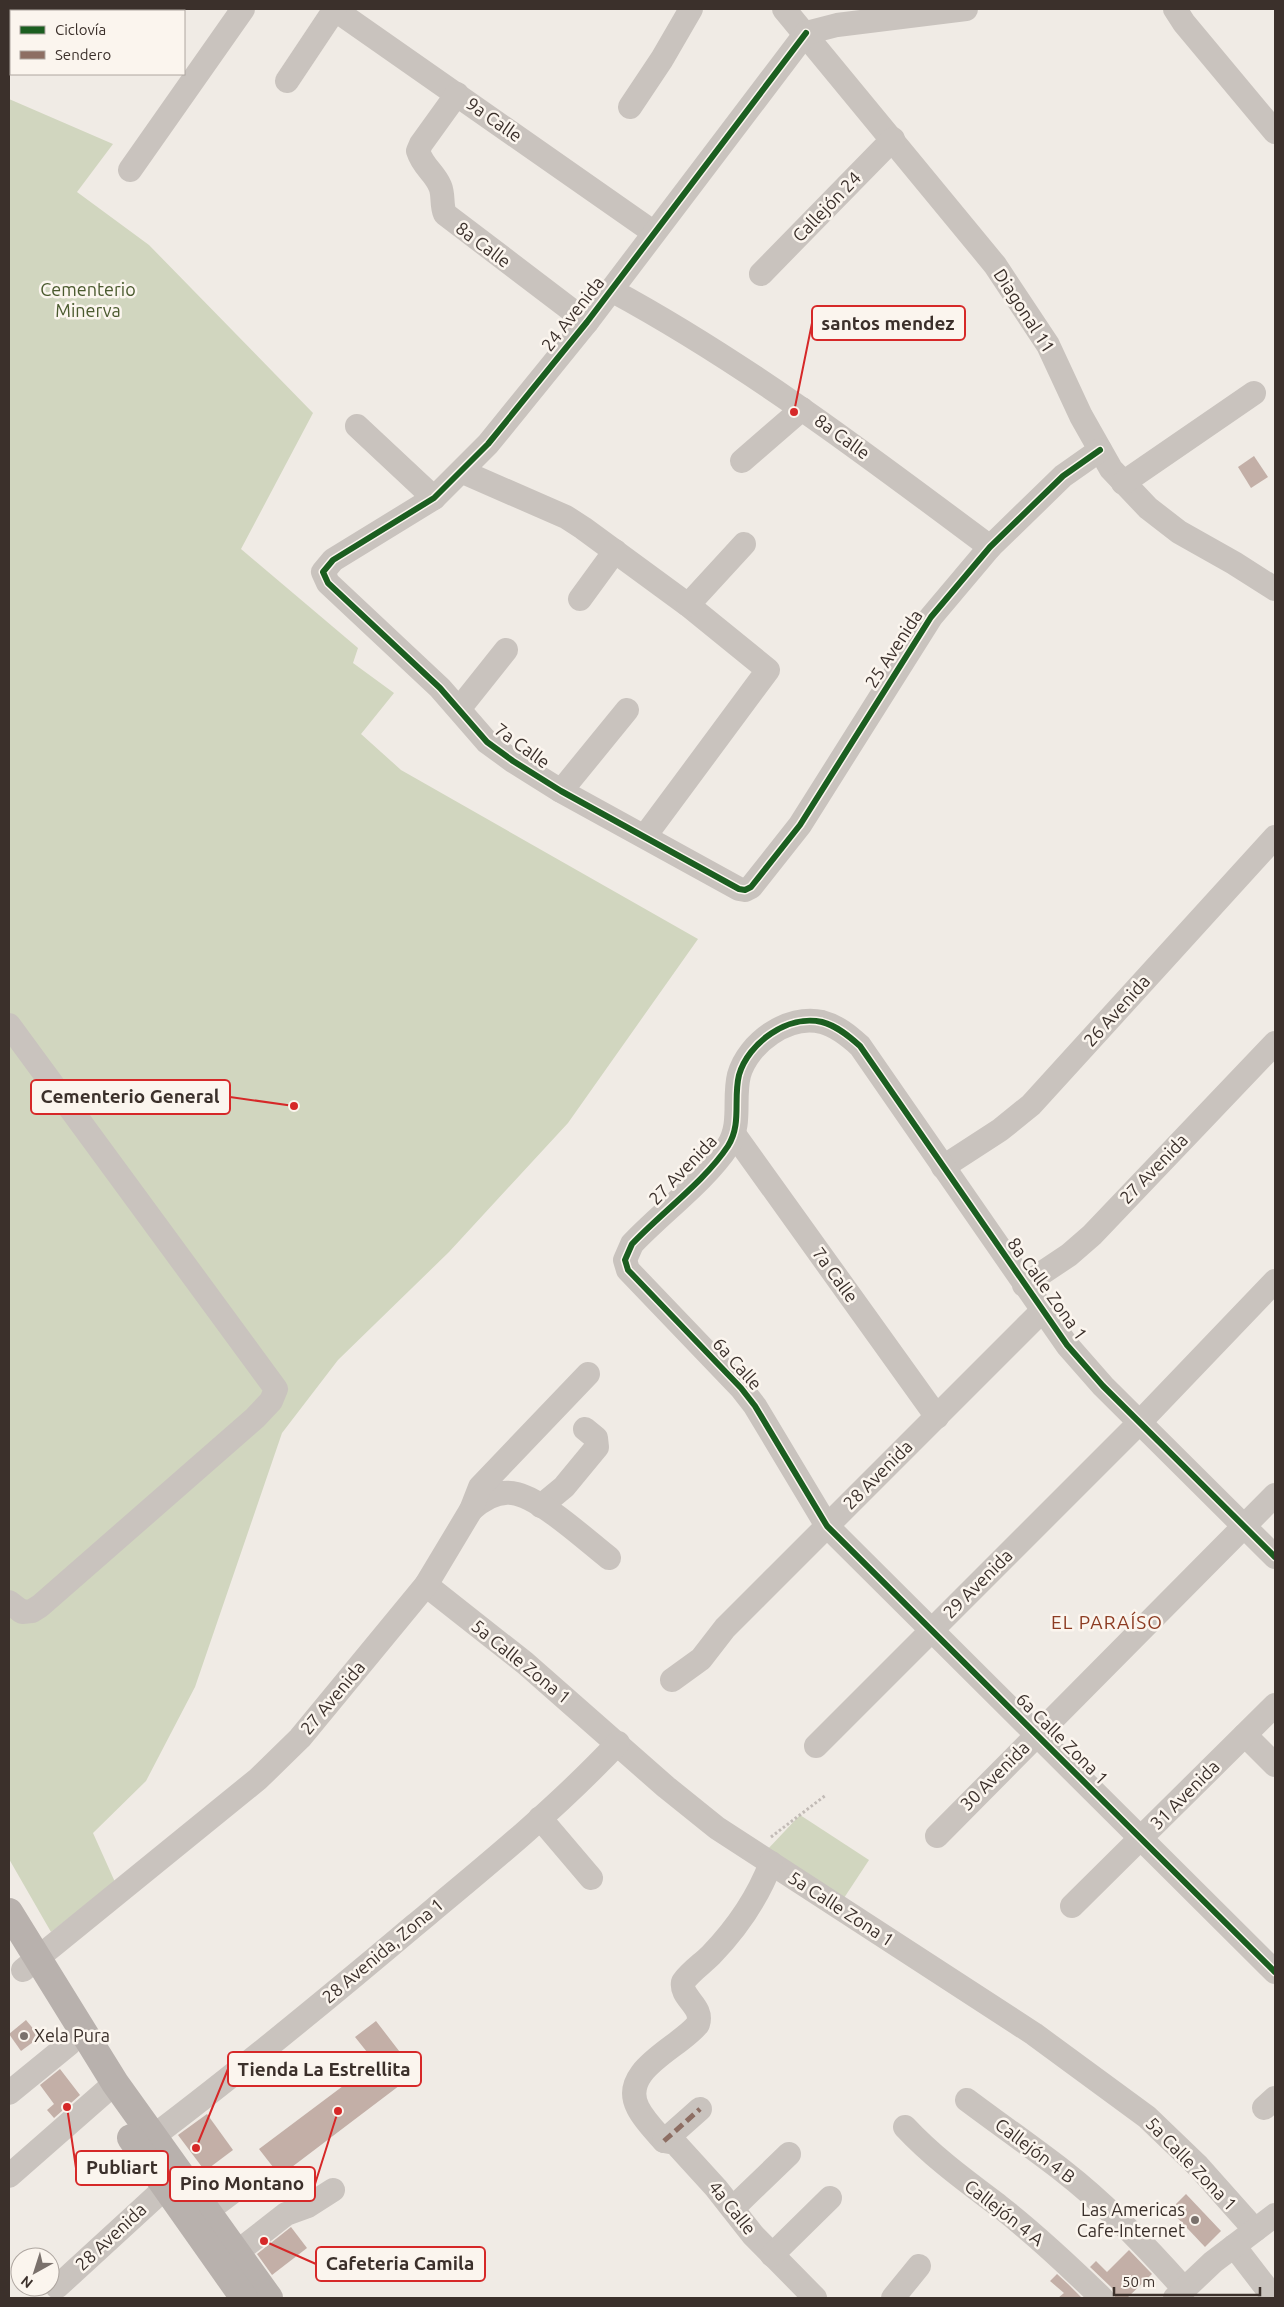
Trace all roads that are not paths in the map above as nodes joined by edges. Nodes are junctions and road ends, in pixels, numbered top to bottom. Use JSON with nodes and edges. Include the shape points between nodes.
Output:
{"nodes":[{"id":1,"x":243,"y":9,"type":"edge"},
{"id":2,"x":335,"y":9,"type":"edge"},
{"id":3,"x":691,"y":9,"type":"edge"},
{"id":4,"x":784,"y":9,"type":"edge"},
{"id":5,"x":966,"y":9,"type":"edge"},
{"id":6,"x":1175,"y":9,"type":"edge"},
{"id":7,"x":806,"y":33,"type":"junction"},
{"id":8,"x":287,"y":81,"type":"dead end"},
{"id":9,"x":457,"y":94,"type":"junction"},
{"id":10,"x":630,"y":107,"type":"dead end"},
{"id":11,"x":1275,"y":132,"type":"edge"},
{"id":12,"x":893,"y":139,"type":"junction"},
{"id":13,"x":130,"y":170,"type":"dead end"},
{"id":14,"x":653,"y":232,"type":"junction"},
{"id":15,"x":761,"y":274,"type":"dead end"},
{"id":16,"x":611,"y":290,"type":"junction"},
{"id":17,"x":586,"y":322,"type":"junction"},
{"id":18,"x":1254,"y":393,"type":"dead end"},
{"id":19,"x":802,"y":409,"type":"junction"},
{"id":20,"x":357,"y":426,"type":"dead end"},
{"id":21,"x":1100,"y":450,"type":"junction"},
{"id":22,"x":742,"y":461,"type":"dead end"},
{"id":23,"x":463,"y":472,"type":"junction"},
{"id":24,"x":1123,"y":484,"type":"junction"},
{"id":25,"x":434,"y":498,"type":"junction"},
{"id":26,"x":744,"y":544,"type":"dead end"},
{"id":27,"x":990,"y":547,"type":"junction"},
{"id":28,"x":615,"y":551,"type":"junction"},
{"id":29,"x":323,"y":572,"type":"joint"},
{"id":30,"x":1275,"y":589,"type":"edge"},
{"id":31,"x":580,"y":599,"type":"dead end"},
{"id":32,"x":688,"y":605,"type":"junction"},
{"id":33,"x":506,"y":650,"type":"dead end"},
{"id":34,"x":459,"y":709,"type":"junction"},
{"id":35,"x":627,"y":710,"type":"dead end"},
{"id":36,"x":562,"y":791,"type":"junction"},
{"id":37,"x":645,"y":836,"type":"junction"},
{"id":38,"x":1275,"y":838,"type":"edge"},
{"id":39,"x":745,"y":890,"type":"joint"},
{"id":40,"x":821,"y":1022,"type":"joint"},
{"id":41,"x":9,"y":1025,"type":"edge"},
{"id":42,"x":1275,"y":1044,"type":"edge"},
{"id":43,"x":734,"y":1134,"type":"junction"},
{"id":44,"x":943,"y":1167,"type":"junction"},
{"id":45,"x":625,"y":1260,"type":"joint"},
{"id":46,"x":1275,"y":1281,"type":"edge"},
{"id":47,"x":1024,"y":1285,"type":"junction"},
{"id":48,"x":1042,"y":1311,"type":"junction"},
{"id":49,"x":588,"y":1374,"type":"dead end"},
{"id":50,"x":937,"y":1417,"type":"junction"},
{"id":51,"x":1140,"y":1422,"type":"junction"},
{"id":52,"x":586,"y":1429,"type":"dead end"},
{"id":53,"x":1275,"y":1495,"type":"edge"},
{"id":54,"x":541,"y":1506,"type":"junction"},
{"id":55,"x":471,"y":1510,"type":"junction"},
{"id":56,"x":827,"y":1526,"type":"junction"},
{"id":57,"x":1245,"y":1526,"type":"junction"},
{"id":58,"x":1275,"y":1557,"type":"edge"},
{"id":59,"x":609,"y":1558,"type":"dead end"},
{"id":60,"x":426,"y":1586,"type":"junction"},
{"id":61,"x":9,"y":1602,"type":"edge"},
{"id":62,"x":932,"y":1630,"type":"junction"},
{"id":63,"x":672,"y":1680,"type":"dead end"},
{"id":64,"x":1275,"y":1705,"type":"edge"},
{"id":65,"x":1037,"y":1735,"type":"junction"},
{"id":66,"x":1245,"y":1735,"type":"junction"},
{"id":67,"x":618,"y":1744,"type":"junction"},
{"id":68,"x":816,"y":1746,"type":"dead end"},
{"id":69,"x":1275,"y":1764,"type":"edge"},
{"id":70,"x":540,"y":1818,"type":"junction"},
{"id":71,"x":936,"y":1836,"type":"dead end"},
{"id":72,"x":1141,"y":1839,"type":"junction"},
{"id":73,"x":762,"y":1858,"type":"junction"},
{"id":74,"x":591,"y":1878,"type":"dead end"},
{"id":75,"x":1072,"y":1906,"type":"dead end"},
{"id":76,"x":9,"y":1912,"type":"edge"},
{"id":77,"x":9,"y":1947,"type":"edge"},
{"id":78,"x":29,"y":1964,"type":"junction"},
{"id":79,"x":1275,"y":1972,"type":"edge"},
{"id":80,"x":75,"y":2037,"type":"junction"},
{"id":81,"x":109,"y":2089,"type":"junction"},
{"id":82,"x":9,"y":2093,"type":"edge"},
{"id":83,"x":968,"y":2100,"type":"dead end"},
{"id":84,"x":700,"y":2109,"type":"dead end"},
{"id":85,"x":905,"y":2127,"type":"dead end"},
{"id":86,"x":664,"y":2141,"type":"junction"},
{"id":87,"x":145,"y":2142,"type":"junction"},
{"id":88,"x":789,"y":2154,"type":"dead end"},
{"id":89,"x":9,"y":2176,"type":"edge"},
{"id":90,"x":251,"y":2178,"type":"dead end"},
{"id":91,"x":165,"y":2188,"type":"junction"},
{"id":92,"x":333,"y":2190,"type":"dead end"},
{"id":93,"x":830,"y":2198,"type":"dead end"},
{"id":94,"x":733,"y":2208,"type":"junction"},
{"id":95,"x":206,"y":2212,"type":"junction"},
{"id":96,"x":1275,"y":2215,"type":"edge"},
{"id":97,"x":1254,"y":2230,"type":"junction"},
{"id":98,"x":1234,"y":2246,"type":"junction"},
{"id":99,"x":236,"y":2252,"type":"junction"},
{"id":100,"x":772,"y":2255,"type":"junction"},
{"id":101,"x":919,"y":2266,"type":"dead end"},
{"id":102,"x":60,"y":2284,"type":"edge"},
{"id":103,"x":1179,"y":2294,"type":"edge"},
{"id":104,"x":261,"y":2297,"type":"edge"},
{"id":105,"x":816,"y":2298,"type":"edge"},
{"id":106,"x":893,"y":2298,"type":"edge"},
{"id":107,"x":1102,"y":2298,"type":"edge"},
{"id":108,"x":1274,"y":2298,"type":"edge"}],
"edges":[{"from":1,"to":13,"type":"street"},
{"from":2,"to":8,"type":"street"},
{"from":2,"to":9,"type":"street","name":"9a Calle"},
{"from":3,"to":10,"type":"street"},
{"from":4,"to":7,"type":"street","name":"Diagonal 11"},
{"from":5,"to":7,"type":"street","via":[[837,25]]},
{"from":6,"to":11,"type":"street"},
{"from":7,"to":12,"type":"street","name":"Diagonal 11"},
{"from":7,"to":14,"type":"street","name":"24 Avenida"},
{"from":9,"to":14,"type":"street","name":"9a Calle"},
{"from":9,"to":17,"type":"street","name":"8a Calle","via":[[418,151],[440,186],[445,214]]},
{"from":12,"to":15,"type":"street","name":"Callejón 24"},
{"from":12,"to":21,"type":"street","name":"Diagonal 11","via":[[1024,306],[1048,346]]},
{"from":14,"to":16,"type":"street","name":"24 Avenida"},
{"from":16,"to":17,"type":"street","name":"24 Avenida"},
{"from":16,"to":19,"type":"street","name":"8a Calle","via":[[698,340]]},
{"from":17,"to":23,"type":"street","name":"24 Avenida"},
{"from":18,"to":24,"type":"street"},
{"from":19,"to":22,"type":"street"},
{"from":19,"to":27,"type":"street","name":"8a Calle"},
{"from":20,"to":25,"type":"street"},
{"from":21,"to":24,"type":"street","name":"Diagonal 11"},
{"from":21,"to":27,"type":"street","name":"25 Avenida","via":[[1063,476]]},
{"from":23,"to":25,"type":"street","name":"24 Avenida"},
{"from":23,"to":28,"type":"street","via":[[566,517]]},
{"from":24,"to":30,"type":"street","name":"Diagonal 11","via":[[1179,532]]},
{"from":25,"to":29,"type":"street","name":"24 Avenida","via":[[333,560]]},
{"from":26,"to":32,"type":"street"},
{"from":27,"to":39,"type":"street","name":"25 Avenida","via":[[923,629],[800,825],[751,887]]},
{"from":28,"to":31,"type":"street"},
{"from":28,"to":32,"type":"street"},
{"from":29,"to":34,"type":"street","name":"7a Calle","via":[[333,590]]},
{"from":32,"to":37,"type":"street","via":[[768,670]]},
{"from":33,"to":34,"type":"street"},
{"from":34,"to":36,"type":"street","name":"7a Calle","via":[[488,742],[512,761]]},
{"from":35,"to":36,"type":"street"},
{"from":36,"to":37,"type":"street","name":"7a Calle"},
{"from":37,"to":39,"type":"street","name":"7a Calle"},
{"from":38,"to":44,"type":"street","name":"26 Avenida","via":[[1031,1105]]},
{"from":40,"to":43,"type":"street","name":"27 Avenida","via":[[805,1021],[790,1025],[756,1046],[744,1062],[739,1076]]},
{"from":40,"to":44,"type":"street","name":"8a Calle Zona 1","via":[[848,1035],[860,1046]]},
{"from":41,"to":61,"type":"street","via":[[276,1389],[271,1401],[255,1418],[40,1606],[22,1612]]},
{"from":42,"to":47,"type":"street","name":"27 Avenida","via":[[1092,1235]]},
{"from":43,"to":45,"type":"street","name":"27 Avenida","via":[[710,1168],[632,1244]]},
{"from":43,"to":50,"type":"street","name":"7a Calle"},
{"from":44,"to":47,"type":"street","name":"8a Calle Zona 1"},
{"from":45,"to":56,"type":"street","name":"6a Calle","via":[[631,1275],[755,1406]]},
{"from":46,"to":51,"type":"street"},
{"from":47,"to":48,"type":"street","name":"8a Calle Zona 1"},
{"from":48,"to":50,"type":"street","name":"28 Avenida"},
{"from":48,"to":51,"type":"street","name":"8a Calle Zona 1","via":[[1097,1379]]},
{"from":49,"to":55,"type":"street","name":"27 Avenida","via":[[480,1486]]},
{"from":50,"to":56,"type":"street","name":"28 Avenida"},
{"from":51,"to":57,"type":"street","name":"8a Calle Zona 1"},
{"from":51,"to":62,"type":"street","name":"29 Avenida"},
{"from":52,"to":54,"type":"street","via":[[596,1438],[597,1447],[564,1487]]},
{"from":53,"to":57,"type":"street","name":"30 Avenida"},
{"from":54,"to":55,"type":"street","via":[[516,1493],[503,1493],[491,1496]]},
{"from":54,"to":59,"type":"street"},
{"from":55,"to":60,"type":"street","name":"27 Avenida"},
{"from":56,"to":62,"type":"street","name":"6a Calle Zona 1"},
{"from":56,"to":63,"type":"street","name":"28 Avenida","via":[[725,1628],[701,1659]]},
{"from":57,"to":58,"type":"street","name":"8a Calle Zona 1"},
{"from":57,"to":65,"type":"street","name":"30 Avenida"},
{"from":60,"to":67,"type":"street","name":"5a Calle Zona 1","via":[[525,1663]]},
{"from":60,"to":78,"type":"street","name":"27 Avenida","via":[[328,1705],[266,1772]]},
{"from":62,"to":65,"type":"street","name":"6a Calle Zona 1"},
{"from":62,"to":68,"type":"street","name":"29 Avenida"},
{"from":64,"to":66,"type":"street","name":"31 Avenida"},
{"from":65,"to":71,"type":"street","name":"30 Avenida"},
{"from":65,"to":72,"type":"street","name":"6a Calle Zona 1"},
{"from":66,"to":69,"type":"street"},
{"from":66,"to":72,"type":"street","name":"31 Avenida"},
{"from":67,"to":70,"type":"street","name":"28 Avenida, Zona 1"},
{"from":67,"to":73,"type":"street","name":"5a Calle Zona 1","via":[[693,1810]]},
{"from":70,"to":74,"type":"street"},
{"from":70,"to":87,"type":"street","name":"28 Avenida, Zona 1","via":[[337,1990]]},
{"from":72,"to":75,"type":"street","name":"31 Avenida"},
{"from":72,"to":79,"type":"street","name":"6a Calle Zona 1"},
{"from":73,"to":86,"type":"street","name":"4a Calle","via":[[755,1896],[730,1933],[683,1982],[683,1989],[700,2019],[694,2029],[648,2065],[639,2078],[634,2098],[636,2106]]},
{"from":73,"to":97,"type":"street","name":"5a Calle Zona 1","via":[[986,2001],[1112,2090],[1174,2141]]},
{"from":76,"to":78,"type":"main road"},
{"from":77,"to":78,"type":"main road"},
{"from":78,"to":80,"type":"main road"},
{"from":80,"to":81,"type":"main road"},
{"from":80,"to":82,"type":"street"},
{"from":81,"to":87,"type":"main road"},
{"from":81,"to":89,"type":"street"},
{"from":83,"to":103,"type":"street","name":"Callejón 4 B","via":[[1102,2204],[1156,2257]]},
{"from":84,"to":86,"type":"street"},
{"from":85,"to":107,"type":"street","name":"Callejón 4 A","via":[[938,2160],[1013,2218]]},
{"from":86,"to":94,"type":"street","name":"4a Calle","via":[[676,2143]]},
{"from":87,"to":91,"type":"main road"},
{"from":87,"to":95,"type":"main road"},
{"from":88,"to":94,"type":"street"},
{"from":90,"to":95,"type":"street"},
{"from":91,"to":102,"type":"street","name":"28 Avenida"},
{"from":91,"to":104,"type":"main road"},
{"from":92,"to":99,"type":"street","via":[[308,2206],[286,2214]]},
{"from":93,"to":100,"type":"street"},
{"from":94,"to":100,"type":"street","name":"4a Calle"},
{"from":95,"to":99,"type":"main road"},
{"from":96,"to":97,"type":"street"},
{"from":97,"to":98,"type":"street"},
{"from":98,"to":103,"type":"street"},
{"from":98,"to":108,"type":"street"},
{"from":99,"to":104,"type":"main road"},
{"from":100,"to":105,"type":"street","name":"4a Calle"},
{"from":101,"to":106,"type":"street"}]}
